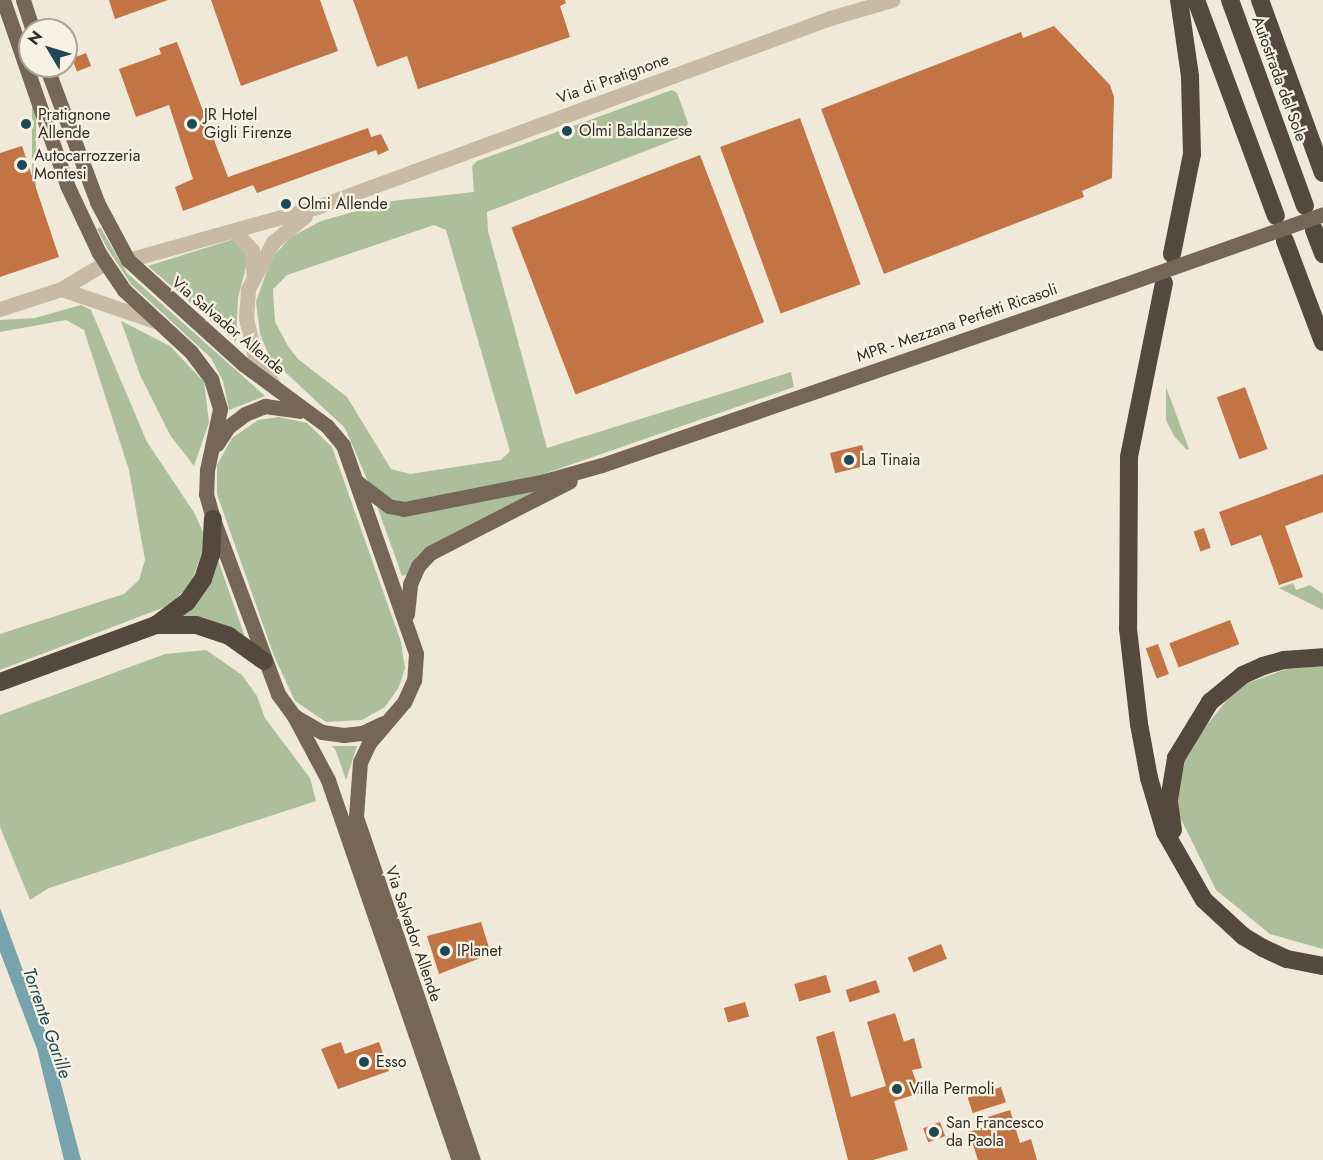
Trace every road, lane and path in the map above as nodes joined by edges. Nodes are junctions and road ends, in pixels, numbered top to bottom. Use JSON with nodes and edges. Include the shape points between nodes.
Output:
{"nodes":[{"id":1,"x":3,"y":0,"type":"edge"},
{"id":2,"x":23,"y":0,"type":"edge"},
{"id":3,"x":892,"y":0,"type":"edge"},
{"id":4,"x":1179,"y":0,"type":"edge"},
{"id":5,"x":1196,"y":0,"type":"edge"},
{"id":6,"x":1230,"y":0,"type":"edge"},
{"id":7,"x":1260,"y":0,"type":"edge"},
{"id":8,"x":29,"y":18,"type":"edge"},
{"id":9,"x":1284,"y":66,"type":"junction"},
{"id":10,"x":50,"y":78,"type":"edge"},
{"id":11,"x":1323,"y":144,"type":"edge"},
{"id":12,"x":1323,"y":173,"type":"edge"},
{"id":13,"x":1305,"y":206,"type":"dead end"},
{"id":14,"x":317,"y":207,"type":"junction"},
{"id":15,"x":1323,"y":214,"type":"edge"},
{"id":16,"x":1276,"y":216,"type":"dead end"},
{"id":17,"x":1314,"y":230,"type":"dead end"},
{"id":18,"x":235,"y":232,"type":"junction"},
{"id":19,"x":1286,"y":241,"type":"dead end"},
{"id":20,"x":1172,"y":254,"type":"dead end"},
{"id":21,"x":1323,"y":254,"type":"edge"},
{"id":22,"x":128,"y":260,"type":"junction"},
{"id":23,"x":105,"y":263,"type":"junction"},
{"id":24,"x":252,"y":275,"type":"junction"},
{"id":25,"x":1164,"y":283,"type":"dead end"},
{"id":26,"x":62,"y":289,"type":"junction"},
{"id":27,"x":0,"y":309,"type":"edge"},
{"id":28,"x":155,"y":321,"type":"junction"},
{"id":29,"x":1323,"y":342,"type":"edge"},
{"id":30,"x":277,"y":390,"type":"junction"},
{"id":31,"x":309,"y":414,"type":"junction"},
{"id":32,"x":214,"y":448,"type":"junction"},
{"id":33,"x":602,"y":465,"type":"junction"},
{"id":34,"x":357,"y":482,"type":"junction"},
{"id":35,"x":213,"y":519,"type":"junction"},
{"id":36,"x":156,"y":625,"type":"junction"},
{"id":37,"x":408,"y":626,"type":"junction"},
{"id":38,"x":1323,"y":657,"type":"edge"},
{"id":39,"x":264,"y":661,"type":"junction"},
{"id":40,"x":0,"y":682,"type":"edge"},
{"id":41,"x":294,"y":716,"type":"junction"},
{"id":42,"x":387,"y":721,"type":"junction"},
{"id":43,"x":1178,"y":856,"type":"junction"},
{"id":44,"x":1323,"y":966,"type":"edge"},
{"id":45,"x":452,"y":1142,"type":"junction"},
{"id":46,"x":451,"y":1160,"type":"edge"},
{"id":47,"x":459,"y":1160,"type":"edge"},
{"id":48,"x":473,"y":1160,"type":"edge"}],
"edges":[{"from":1,"to":23,"type":"main road","via":[[67,185]]},
{"from":2,"to":8,"type":"main road"},
{"from":3,"to":14,"type":"street","name":"Via di Pratignone","via":[[830,18]]},
{"from":4,"to":20,"type":"highway","via":[[1190,76],[1192,154]]},
{"from":5,"to":16,"type":"highway"},
{"from":6,"to":13,"type":"highway","name":"Autostrada del Sole"},
{"from":7,"to":9,"type":"highway","name":"Autostrada del Sole"},
{"from":9,"to":11,"type":"highway"},
{"from":9,"to":12,"type":"highway","name":"Autostrada del Sole"},
{"from":10,"to":22,"type":"main road","via":[[97,202]]},
{"from":14,"to":18,"type":"street"},
{"from":14,"to":24,"type":"street","via":[[273,242]]},
{"from":15,"to":33,"type":"main road","name":"MPR - Mezzana Perfetti Ricasoli","bridge":true},
{"from":17,"to":21,"type":"highway"},
{"from":18,"to":22,"type":"street"},
{"from":18,"to":24,"type":"street","via":[[252,250]]},
{"from":19,"to":29,"type":"highway"},
{"from":22,"to":30,"type":"main road","name":"Via Salvador Allende"},
{"from":23,"to":26,"type":"street"},
{"from":23,"to":28,"type":"main road","name":"Via Salvador Allende","via":[[124,290]]},
{"from":24,"to":30,"type":"street","via":[[246,302],[249,333],[254,353]]},
{"from":25,"to":43,"type":"highway","via":[[1129,457],[1128,629],[1138,724],[1149,778],[1165,831]]},
{"from":26,"to":27,"type":"street"},
{"from":26,"to":28,"type":"street"},
{"from":28,"to":32,"type":"main road","name":"Via Salvador Allende","via":[[191,352],[211,379],[219,409]]},
{"from":30,"to":31,"type":"main road","name":"Via Salvador Allende"},
{"from":31,"to":32,"type":"main road","name":"Via Salvador Allende","via":[[264,406],[228,427]]},
{"from":31,"to":34,"type":"main road","name":"Via Salvador Allende","via":[[327,426],[343,445]]},
{"from":32,"to":35,"type":"main road","name":"Via Salvador Allende","via":[[207,470],[206,494]]},
{"from":33,"to":34,"type":"main road","name":"MPR - Mezzana Perfetti Ricasoli","via":[[545,481],[405,509],[389,506]]},
{"from":33,"to":37,"type":"main road","name":"MPR - Mezzana Perfetti Ricasoli","via":[[430,553],[418,566],[410,584]]},
{"from":34,"to":37,"type":"main road","name":"Via Salvador Allende"},
{"from":35,"to":36,"type":"highway","via":[[211,555],[203,579],[187,602]]},
{"from":35,"to":39,"type":"main road","name":"Via Salvador Allende"},
{"from":36,"to":39,"type":"highway","via":[[196,625],[218,632]]},
{"from":36,"to":40,"type":"highway"},
{"from":37,"to":42,"type":"main road","name":"Via Salvador Allende","via":[[416,654],[414,680],[404,702]]},
{"from":38,"to":43,"type":"highway","via":[[1284,660],[1243,675],[1196,719],[1176,758],[1170,780],[1170,819]]},
{"from":39,"to":41,"type":"main road","name":"Via Salvador Allende","via":[[278,694]]},
{"from":41,"to":42,"type":"main road","name":"Via Salvador Allende","via":[[322,732],[343,735],[362,733]]},
{"from":41,"to":45,"type":"main road","name":"Via Salvador Allende","via":[[328,780]]},
{"from":42,"to":48,"type":"main road","name":"Via Salvador Allende","via":[[360,762],[356,817]]},
{"from":43,"to":44,"type":"highway","via":[[1204,900],[1243,936],[1287,959]]},
{"from":45,"to":46,"type":"street","name":"Via Salvador Allende"},
{"from":45,"to":47,"type":"main road","name":"Via Salvador Allende"}]}
